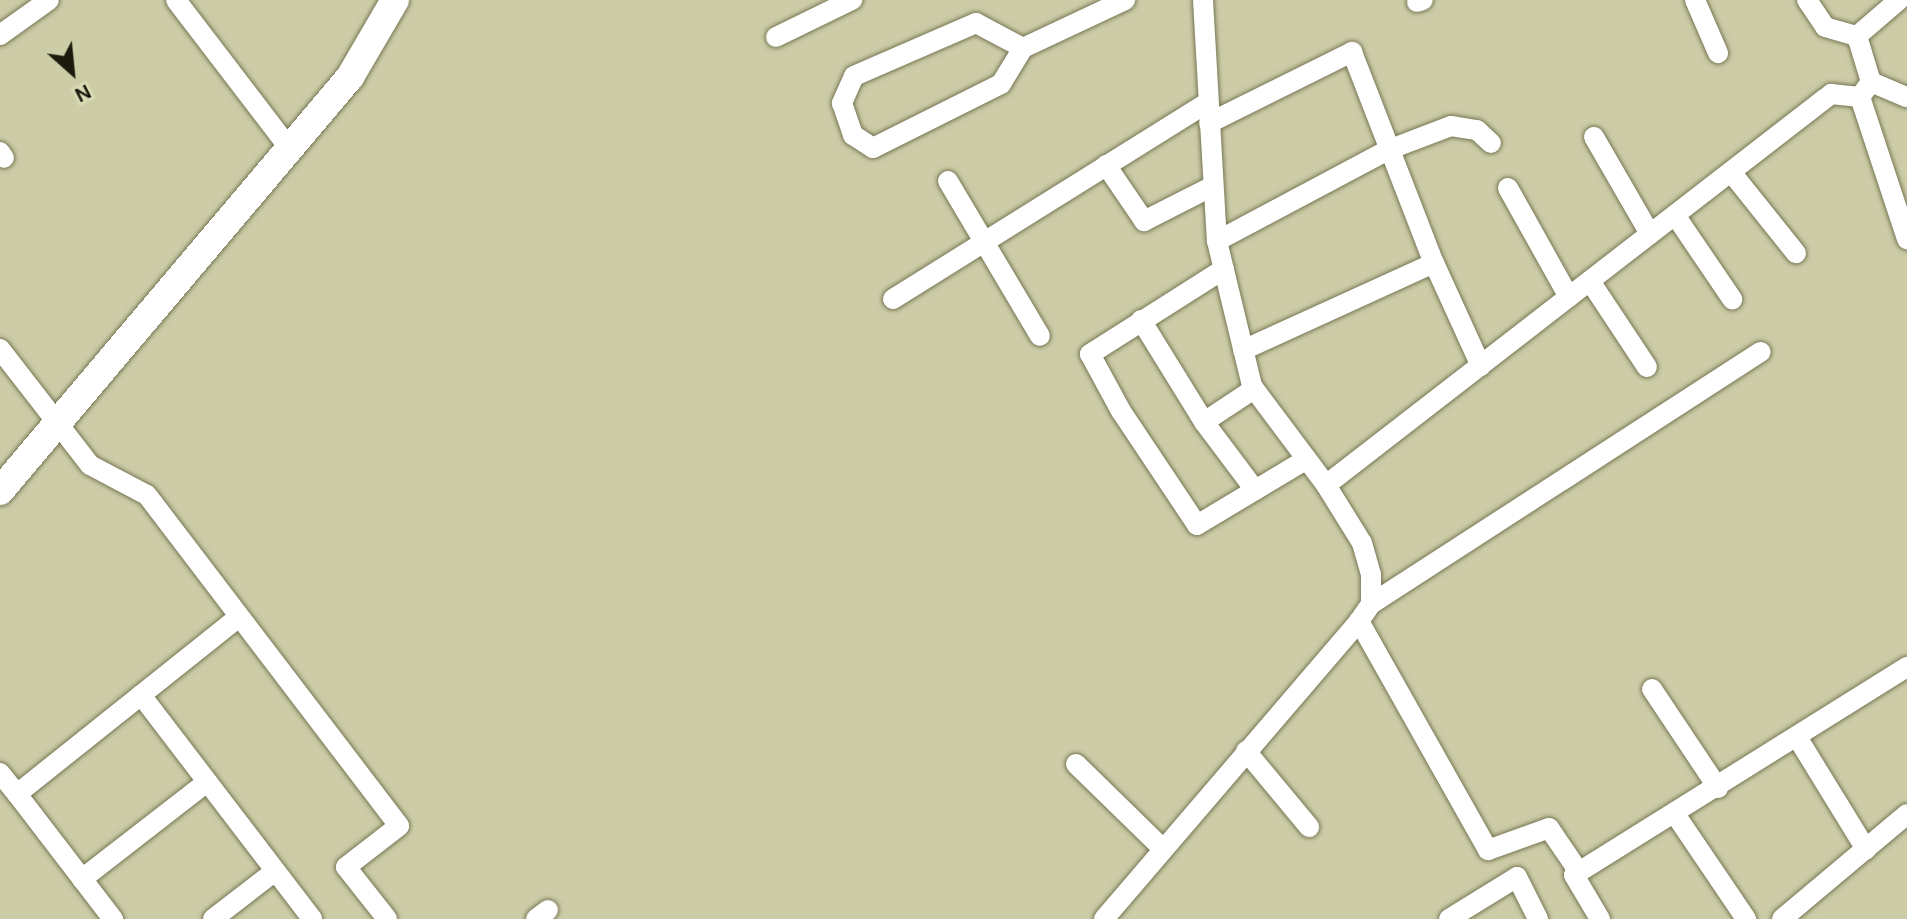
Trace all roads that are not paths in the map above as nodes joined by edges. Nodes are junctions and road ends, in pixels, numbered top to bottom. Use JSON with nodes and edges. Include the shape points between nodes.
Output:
{"nodes":[{"id":1,"x":49,"y":0,"type":"edge"},
{"id":2,"x":176,"y":0,"type":"edge"},
{"id":3,"x":395,"y":0,"type":"edge"},
{"id":4,"x":852,"y":0,"type":"edge"},
{"id":5,"x":1125,"y":0,"type":"edge"},
{"id":6,"x":1203,"y":0,"type":"edge"},
{"id":7,"x":1695,"y":0,"type":"edge"},
{"id":8,"x":1807,"y":0,"type":"edge"},
{"id":9,"x":1899,"y":0,"type":"edge"},
{"id":10,"x":26,"y":7,"type":"edge"},
{"id":11,"x":0,"y":35,"type":"edge"},
{"id":12,"x":1857,"y":36,"type":"junction"},
{"id":13,"x":776,"y":37,"type":"dead end"},
{"id":14,"x":1023,"y":48,"type":"junction"},
{"id":15,"x":1718,"y":53,"type":"dead end"},
{"id":16,"x":1866,"y":90,"type":"junction"},
{"id":17,"x":1907,"y":97,"type":"edge"},
{"id":18,"x":1208,"y":113,"type":"junction"},
{"id":19,"x":1594,"y":137,"type":"dead end"},
{"id":20,"x":1491,"y":143,"type":"dead end"},
{"id":21,"x":289,"y":148,"type":"junction"},
{"id":22,"x":1388,"y":150,"type":"junction"},
{"id":23,"x":1106,"y":165,"type":"junction"},
{"id":24,"x":1731,"y":172,"type":"junction"},
{"id":25,"x":948,"y":181,"type":"dead end"},
{"id":26,"x":1213,"y":186,"type":"junction"},
{"id":27,"x":1508,"y":188,"type":"dead end"},
{"id":28,"x":1675,"y":215,"type":"junction"},
{"id":29,"x":1650,"y":234,"type":"junction"},
{"id":30,"x":1907,"y":239,"type":"edge"},
{"id":31,"x":1217,"y":241,"type":"junction"},
{"id":32,"x":984,"y":242,"type":"junction"},
{"id":33,"x":1796,"y":253,"type":"dead end"},
{"id":34,"x":1434,"y":263,"type":"junction"},
{"id":35,"x":1224,"y":269,"type":"junction"},
{"id":36,"x":1590,"y":281,"type":"junction"},
{"id":37,"x":1569,"y":297,"type":"junction"},
{"id":38,"x":893,"y":299,"type":"dead end"},
{"id":39,"x":1732,"y":299,"type":"dead end"},
{"id":40,"x":1141,"y":320,"type":"junction"},
{"id":41,"x":1040,"y":336,"type":"dead end"},
{"id":42,"x":0,"y":349,"type":"edge"},
{"id":43,"x":1243,"y":350,"type":"junction"},
{"id":44,"x":1761,"y":352,"type":"dead end"},
{"id":45,"x":1481,"y":366,"type":"junction"},
{"id":46,"x":1647,"y":367,"type":"dead end"},
{"id":47,"x":1254,"y":389,"type":"junction"},
{"id":48,"x":59,"y":420,"type":"junction"},
{"id":49,"x":1204,"y":422,"type":"junction"},
{"id":50,"x":1307,"y":459,"type":"junction"},
{"id":51,"x":1326,"y":485,"type":"junction"},
{"id":52,"x":1255,"y":490,"type":"junction"},
{"id":53,"x":0,"y":491,"type":"edge"},
{"id":54,"x":1371,"y":604,"type":"junction"},
{"id":55,"x":239,"y":617,"type":"junction"},
{"id":56,"x":1359,"y":621,"type":"junction"},
{"id":57,"x":1907,"y":667,"type":"edge"},
{"id":58,"x":1652,"y":689,"type":"dead end"},
{"id":59,"x":141,"y":695,"type":"junction"},
{"id":60,"x":1797,"y":737,"type":"junction"},
{"id":61,"x":1246,"y":751,"type":"junction"},
{"id":62,"x":1076,"y":764,"type":"dead end"},
{"id":63,"x":0,"y":773,"type":"edge"},
{"id":64,"x":207,"y":782,"type":"junction"},
{"id":65,"x":1718,"y":788,"type":"junction"},
{"id":66,"x":17,"y":794,"type":"junction"},
{"id":67,"x":1675,"y":814,"type":"junction"},
{"id":68,"x":1907,"y":814,"type":"edge"},
{"id":69,"x":1309,"y":827,"type":"dead end"},
{"id":70,"x":1162,"y":848,"type":"junction"},
{"id":71,"x":1866,"y":849,"type":"junction"},
{"id":72,"x":275,"y":871,"type":"junction"},
{"id":73,"x":1579,"y":872,"type":"junction"},
{"id":74,"x":82,"y":879,"type":"junction"},
{"id":75,"x":113,"y":919,"type":"edge"},
{"id":76,"x":213,"y":919,"type":"edge"},
{"id":77,"x":312,"y":919,"type":"edge"},
{"id":78,"x":387,"y":919,"type":"edge"},
{"id":79,"x":1104,"y":919,"type":"edge"},
{"id":80,"x":1449,"y":919,"type":"edge"},
{"id":81,"x":1538,"y":919,"type":"edge"},
{"id":82,"x":1600,"y":919,"type":"edge"},
{"id":83,"x":1746,"y":919,"type":"edge"},
{"id":84,"x":1782,"y":919,"type":"edge"}],
"edges":[{"from":1,"to":10,"type":"street"},
{"from":2,"to":21,"type":"street"},
{"from":3,"to":21,"type":"main road","via":[[350,77]]},
{"from":4,"to":13,"type":"street"},
{"from":5,"to":14,"type":"street"},
{"from":6,"to":18,"type":"street"},
{"from":7,"to":15,"type":"street"},
{"from":8,"to":12,"type":"street","via":[[1825,27]]},
{"from":9,"to":12,"type":"street"},
{"from":10,"to":11,"type":"street"},
{"from":12,"to":16,"type":"street"},
{"from":14,"to":14,"type":"street","via":[[1001,84],[873,148],[853,135],[842,103],[854,76],[976,23]]},
{"from":16,"to":17,"type":"street"},
{"from":16,"to":24,"type":"street","via":[[1831,94]]},
{"from":16,"to":30,"type":"street"},
{"from":18,"to":22,"type":"street","via":[[1352,52]]},
{"from":18,"to":23,"type":"street"},
{"from":18,"to":26,"type":"street"},
{"from":19,"to":29,"type":"street"},
{"from":20,"to":22,"type":"street","via":[[1477,130],[1451,126]]},
{"from":21,"to":48,"type":"main road"},
{"from":22,"to":31,"type":"street"},
{"from":22,"to":34,"type":"street"},
{"from":23,"to":26,"type":"street","via":[[1144,221]]},
{"from":23,"to":32,"type":"street"},
{"from":24,"to":28,"type":"street"},
{"from":24,"to":33,"type":"street"},
{"from":25,"to":32,"type":"street"},
{"from":26,"to":31,"type":"street"},
{"from":27,"to":37,"type":"street"},
{"from":28,"to":29,"type":"street"},
{"from":28,"to":39,"type":"street"},
{"from":29,"to":36,"type":"street"},
{"from":31,"to":35,"type":"street"},
{"from":32,"to":38,"type":"street"},
{"from":32,"to":41,"type":"street"},
{"from":34,"to":43,"type":"street"},
{"from":34,"to":45,"type":"street"},
{"from":35,"to":40,"type":"street"},
{"from":35,"to":43,"type":"street"},
{"from":36,"to":37,"type":"street"},
{"from":36,"to":46,"type":"street"},
{"from":37,"to":45,"type":"street"},
{"from":40,"to":49,"type":"street"},
{"from":40,"to":52,"type":"street","via":[[1090,354],[1197,525]]},
{"from":42,"to":48,"type":"street"},
{"from":43,"to":47,"type":"street"},
{"from":44,"to":54,"type":"street"},
{"from":45,"to":51,"type":"street"},
{"from":47,"to":49,"type":"street"},
{"from":47,"to":50,"type":"street"},
{"from":48,"to":53,"type":"main road"},
{"from":48,"to":55,"type":"street","via":[[90,465],[147,495]]},
{"from":49,"to":52,"type":"street"},
{"from":50,"to":51,"type":"street"},
{"from":50,"to":52,"type":"street"},
{"from":51,"to":54,"type":"street","via":[[1362,543]]},
{"from":54,"to":56,"type":"street"},
{"from":55,"to":59,"type":"street"},
{"from":55,"to":78,"type":"street","via":[[399,826],[346,867]]},
{"from":56,"to":61,"type":"street"},
{"from":56,"to":73,"type":"street","via":[[1488,850],[1549,828]]},
{"from":57,"to":60,"type":"street"},
{"from":58,"to":65,"type":"street"},
{"from":59,"to":64,"type":"street"},
{"from":59,"to":66,"type":"street"},
{"from":60,"to":65,"type":"street"},
{"from":60,"to":71,"type":"street"},
{"from":61,"to":69,"type":"street"},
{"from":61,"to":70,"type":"street"},
{"from":62,"to":70,"type":"street"},
{"from":63,"to":66,"type":"street"},
{"from":64,"to":72,"type":"street"},
{"from":64,"to":74,"type":"street"},
{"from":65,"to":67,"type":"street"},
{"from":66,"to":74,"type":"street"},
{"from":67,"to":73,"type":"street"},
{"from":67,"to":83,"type":"street"},
{"from":68,"to":71,"type":"street"},
{"from":70,"to":79,"type":"street"},
{"from":71,"to":84,"type":"street"},
{"from":72,"to":76,"type":"street"},
{"from":72,"to":77,"type":"street"},
{"from":73,"to":82,"type":"street","via":[[1574,875]]},
{"from":74,"to":75,"type":"street"},
{"from":80,"to":81,"type":"street","via":[[1517,877]]}]}
